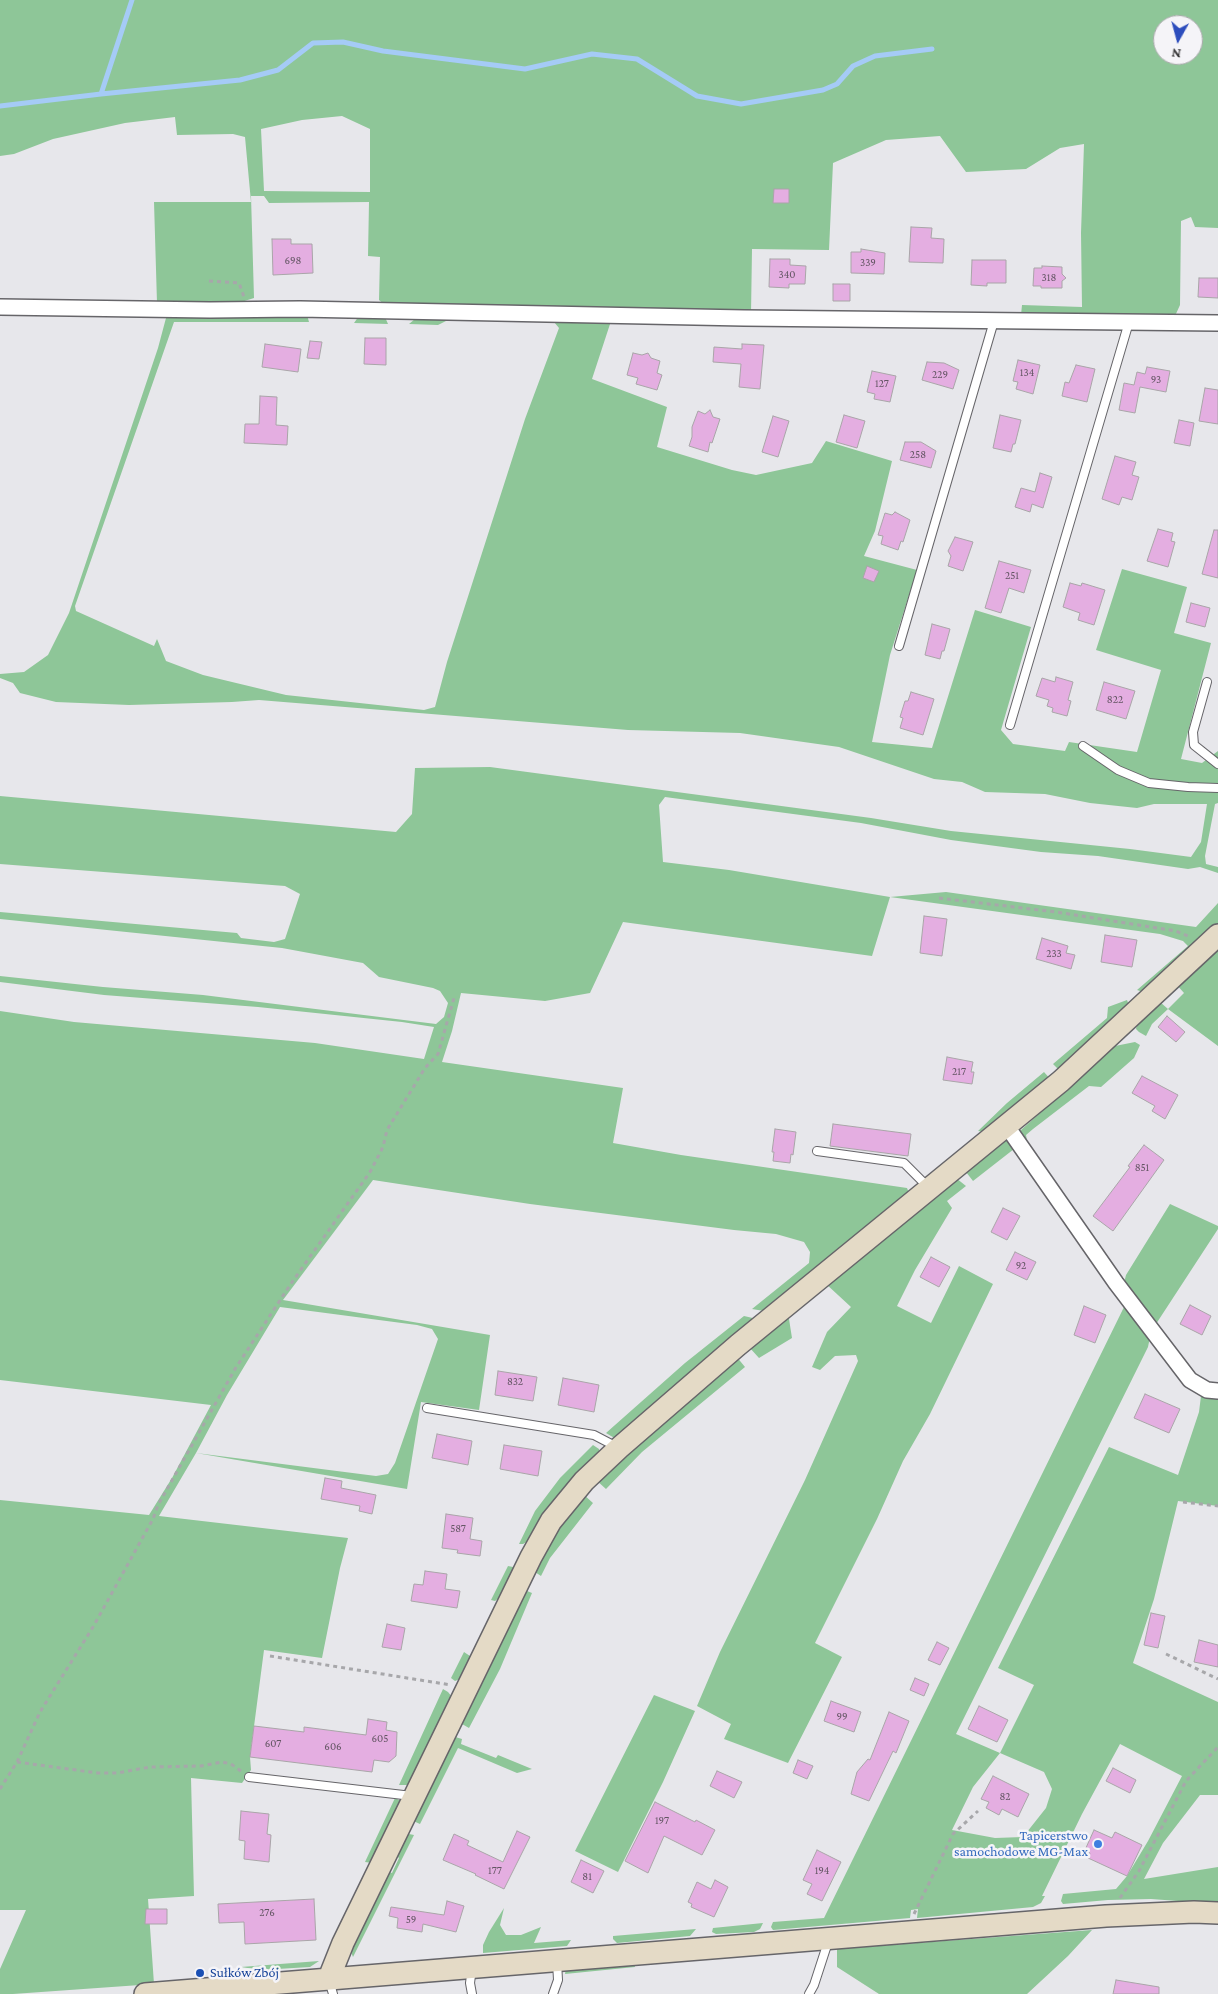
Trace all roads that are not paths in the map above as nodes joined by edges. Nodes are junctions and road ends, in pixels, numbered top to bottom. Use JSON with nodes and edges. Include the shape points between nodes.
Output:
{"nodes":[{"id":1,"x":0,"y":307,"type":"edge"},
{"id":2,"x":994,"y":321,"type":"junction"},
{"id":3,"x":1129,"y":322,"type":"junction"},
{"id":4,"x":1218,"y":323,"type":"edge"},
{"id":5,"x":899,"y":646,"type":"dead end"},
{"id":6,"x":1207,"y":682,"type":"dead end"},
{"id":7,"x":1010,"y":725,"type":"dead end"},
{"id":8,"x":1083,"y":746,"type":"dead end"},
{"id":9,"x":1218,"y":764,"type":"edge"},
{"id":10,"x":1218,"y":788,"type":"edge"},
{"id":11,"x":1210,"y":942,"type":"edge"},
{"id":12,"x":1006,"y":1126,"type":"junction"},
{"id":13,"x":817,"y":1151,"type":"dead end"},
{"id":14,"x":929,"y":1188,"type":"junction"},
{"id":15,"x":1218,"y":1391,"type":"edge"},
{"id":16,"x":427,"y":1408,"type":"dead end"},
{"id":17,"x":619,"y":1448,"type":"junction"},
{"id":18,"x":250,"y":1777,"type":"road end"},
{"id":19,"x":414,"y":1796,"type":"junction"},
{"id":20,"x":1218,"y":1913,"type":"edge"},
{"id":21,"x":830,"y":1938,"type":"junction"},
{"id":22,"x":557,"y":1960,"type":"junction"},
{"id":23,"x":473,"y":1966,"type":"junction"},
{"id":24,"x":328,"y":1989,"type":"edge"},
{"id":25,"x":144,"y":1994,"type":"edge"},
{"id":26,"x":472,"y":1994,"type":"edge"},
{"id":27,"x":553,"y":1994,"type":"edge"},
{"id":28,"x":809,"y":1994,"type":"edge"}],
"edges":[{"from":1,"to":2,"type":"street"},
{"from":2,"to":3,"type":"street"},
{"from":2,"to":5,"type":"lane"},
{"from":3,"to":4,"type":"street"},
{"from":3,"to":7,"type":"lane"},
{"from":6,"to":9,"type":"lane","via":[[1193,732],[1194,746]]},
{"from":8,"to":10,"type":"lane","via":[[1118,770],[1149,783]]},
{"from":11,"to":12,"type":"street","via":[[1061,1082]]},
{"from":12,"to":14,"type":"street"},
{"from":12,"to":15,"type":"street","via":[[1116,1283],[1190,1380],[1207,1390]]},
{"from":13,"to":14,"type":"lane","via":[[904,1164]]},
{"from":14,"to":17,"type":"street"},
{"from":16,"to":17,"type":"lane","via":[[594,1435]]},
{"from":17,"to":19,"type":"street","via":[[584,1481],[551,1521],[530,1557]]},
{"from":18,"to":19,"type":"lane"},
{"from":19,"to":24,"type":"street","via":[[342,1943]]},
{"from":20,"to":21,"type":"street","via":[[1106,1916]]},
{"from":21,"to":22,"type":"street"},
{"from":21,"to":28,"type":"lane"},
{"from":22,"to":23,"type":"street"},
{"from":22,"to":27,"type":"lane","via":[[558,1980]]},
{"from":23,"to":24,"type":"street"},
{"from":23,"to":26,"type":"lane"},
{"from":24,"to":25,"type":"street"}]}
